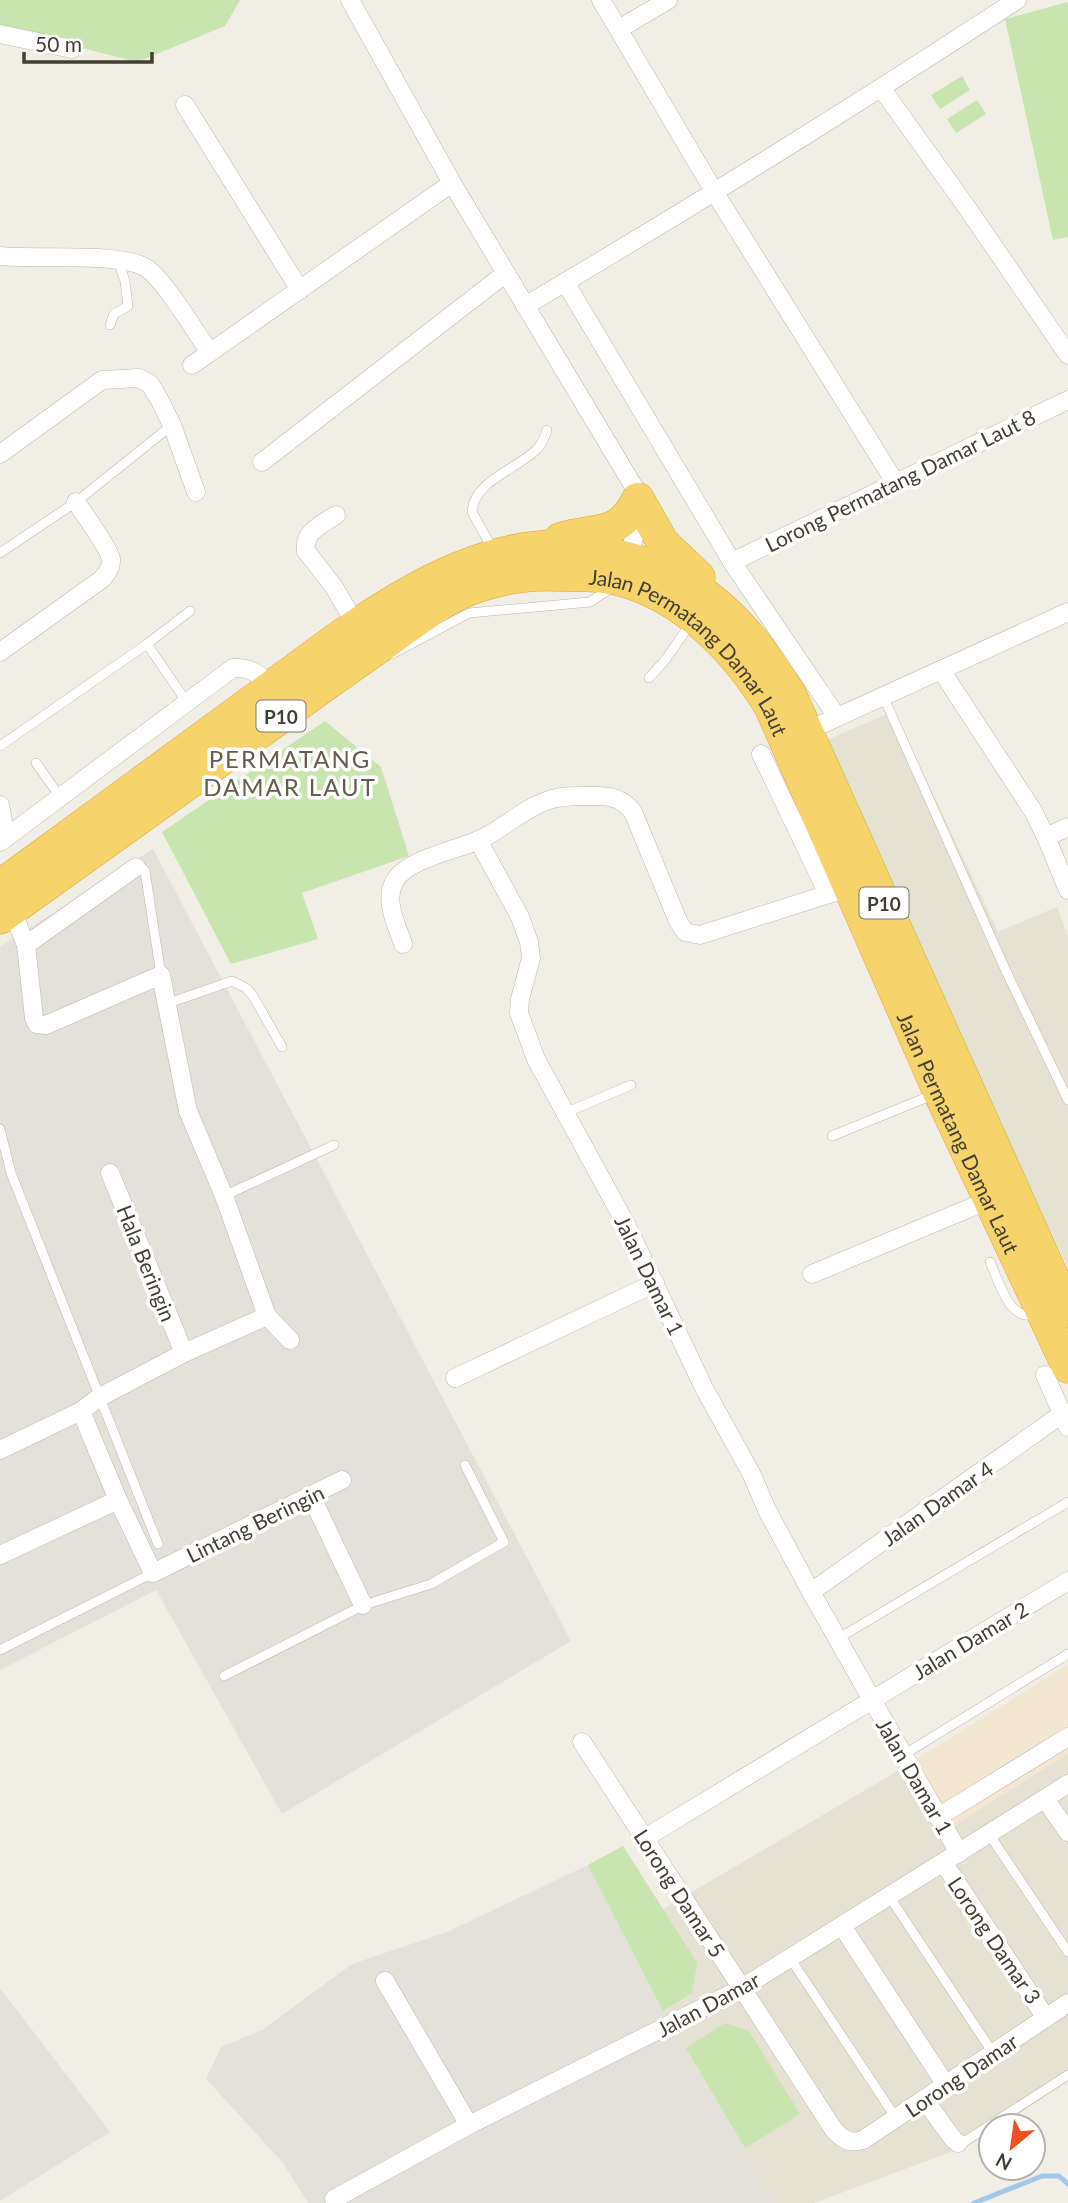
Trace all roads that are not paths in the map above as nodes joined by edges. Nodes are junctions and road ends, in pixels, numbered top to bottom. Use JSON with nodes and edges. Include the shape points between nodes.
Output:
{"nodes":[{"id":1,"x":350,"y":0,"type":"edge"},
{"id":2,"x":601,"y":0,"type":"edge"},
{"id":3,"x":668,"y":0,"type":"edge"},
{"id":4,"x":1017,"y":0,"type":"edge"},
{"id":5,"x":619,"y":29,"type":"junction"},
{"id":6,"x":0,"y":34,"type":"edge"},
{"id":7,"x":72,"y":49,"type":"dead end"},
{"id":8,"x":881,"y":89,"type":"junction"},
{"id":9,"x":185,"y":105,"type":"dead end"},
{"id":10,"x":452,"y":183,"type":"junction"},
{"id":11,"x":715,"y":193,"type":"junction"},
{"id":12,"x":0,"y":256,"type":"edge"},
{"id":13,"x":118,"y":259,"type":"junction"},
{"id":14,"x":506,"y":273,"type":"junction"},
{"id":15,"x":565,"y":282,"type":"junction"},
{"id":16,"x":300,"y":290,"type":"junction"},
{"id":17,"x":525,"y":306,"type":"junction"},
{"id":18,"x":110,"y":325,"type":"dead end"},
{"id":19,"x":209,"y":351,"type":"junction"},
{"id":20,"x":1068,"y":355,"type":"edge"},
{"id":21,"x":192,"y":365,"type":"dead end"},
{"id":22,"x":1068,"y":400,"type":"edge"},
{"id":23,"x":172,"y":425,"type":"junction"},
{"id":24,"x":547,"y":430,"type":"dead end"},
{"id":25,"x":0,"y":454,"type":"edge"},
{"id":26,"x":262,"y":462,"type":"dead end"},
{"id":27,"x":895,"y":482,"type":"junction"},
{"id":28,"x":196,"y":492,"type":"dead end"},
{"id":29,"x":638,"y":499,"type":"junction"},
{"id":30,"x":76,"y":502,"type":"junction"},
{"id":31,"x":336,"y":515,"type":"dead end"},
{"id":32,"x":542,"y":546,"type":"junction"},
{"id":33,"x":0,"y":553,"type":"edge"},
{"id":34,"x":496,"y":555,"type":"junction"},
{"id":35,"x":732,"y":562,"type":"junction"},
{"id":36,"x":625,"y":569,"type":"junction"},
{"id":37,"x":190,"y":611,"type":"dead end"},
{"id":38,"x":707,"y":612,"type":"junction"},
{"id":39,"x":1068,"y":612,"type":"edge"},
{"id":40,"x":356,"y":625,"type":"junction"},
{"id":41,"x":147,"y":644,"type":"junction"},
{"id":42,"x":0,"y":652,"type":"edge"},
{"id":43,"x":941,"y":670,"type":"junction"},
{"id":44,"x":649,"y":678,"type":"dead end"},
{"id":45,"x":271,"y":688,"type":"junction"},
{"id":46,"x":883,"y":696,"type":"junction"},
{"id":47,"x":188,"y":704,"type":"junction"},
{"id":48,"x":837,"y":717,"type":"junction"},
{"id":49,"x":807,"y":731,"type":"junction"},
{"id":50,"x":0,"y":746,"type":"edge"},
{"id":51,"x":761,"y":754,"type":"dead end"},
{"id":52,"x":36,"y":763,"type":"dead end"},
{"id":53,"x":61,"y":798,"type":"junction"},
{"id":54,"x":0,"y":805,"type":"edge"},
{"id":55,"x":1068,"y":827,"type":"edge"},
{"id":56,"x":1046,"y":837,"type":"junction"},
{"id":57,"x":3,"y":840,"type":"edge"},
{"id":58,"x":478,"y":840,"type":"junction"},
{"id":59,"x":136,"y":867,"type":"joint"},
{"id":60,"x":1068,"y":890,"type":"edge"},
{"id":61,"x":839,"y":891,"type":"junction"},
{"id":62,"x":4,"y":905,"type":"edge"},
{"id":63,"x":403,"y":944,"type":"dead end"},
{"id":64,"x":26,"y":945,"type":"junction"},
{"id":65,"x":160,"y":975,"type":"junction"},
{"id":66,"x":166,"y":1004,"type":"junction"},
{"id":67,"x":282,"y":1047,"type":"dead end"},
{"id":68,"x":631,"y":1084,"type":"dead end"},
{"id":69,"x":939,"y":1092,"type":"junction"},
{"id":70,"x":1068,"y":1100,"type":"edge"},
{"id":71,"x":565,"y":1113,"type":"junction"},
{"id":72,"x":0,"y":1129,"type":"edge"},
{"id":73,"x":832,"y":1136,"type":"dead end"},
{"id":74,"x":334,"y":1145,"type":"dead end"},
{"id":75,"x":110,"y":1173,"type":"dead end"},
{"id":76,"x":224,"y":1195,"type":"junction"},
{"id":77,"x":989,"y":1200,"type":"junction"},
{"id":78,"x":990,"y":1262,"type":"dead end"},
{"id":79,"x":1060,"y":1272,"type":"edge"},
{"id":80,"x":812,"y":1274,"type":"dead end"},
{"id":81,"x":654,"y":1283,"type":"junction"},
{"id":82,"x":1055,"y":1312,"type":"edge"},
{"id":83,"x":267,"y":1316,"type":"junction"},
{"id":84,"x":290,"y":1340,"type":"dead end"},
{"id":85,"x":184,"y":1353,"type":"junction"},
{"id":86,"x":1056,"y":1371,"type":"edge"},
{"id":87,"x":455,"y":1378,"type":"dead end"},
{"id":88,"x":100,"y":1397,"type":"junction"},
{"id":89,"x":81,"y":1411,"type":"junction"},
{"id":90,"x":1065,"y":1421,"type":"edge"},
{"id":91,"x":0,"y":1450,"type":"edge"},
{"id":92,"x":465,"y":1465,"type":"dead end"},
{"id":93,"x":342,"y":1480,"type":"dead end"},
{"id":94,"x":311,"y":1496,"type":"junction"},
{"id":95,"x":118,"y":1500,"type":"junction"},
{"id":96,"x":1068,"y":1502,"type":"edge"},
{"id":97,"x":158,"y":1544,"type":"dead end"},
{"id":98,"x":0,"y":1555,"type":"edge"},
{"id":99,"x":160,"y":1570,"type":"junction"},
{"id":100,"x":1068,"y":1581,"type":"edge"},
{"id":101,"x":811,"y":1592,"type":"junction"},
{"id":102,"x":363,"y":1605,"type":"junction"},
{"id":103,"x":837,"y":1639,"type":"junction"},
{"id":104,"x":0,"y":1650,"type":"edge"},
{"id":105,"x":1068,"y":1654,"type":"edge"},
{"id":106,"x":224,"y":1676,"type":"dead end"},
{"id":107,"x":872,"y":1700,"type":"junction"},
{"id":108,"x":1068,"y":1737,"type":"edge"},
{"id":109,"x":582,"y":1742,"type":"dead end"},
{"id":110,"x":903,"y":1755,"type":"junction"},
{"id":111,"x":1068,"y":1784,"type":"edge"},
{"id":112,"x":1045,"y":1798,"type":"junction"},
{"id":113,"x":938,"y":1817,"type":"junction"},
{"id":114,"x":1068,"y":1832,"type":"edge"},
{"id":115,"x":989,"y":1835,"type":"junction"},
{"id":116,"x":645,"y":1838,"type":"junction"},
{"id":117,"x":951,"y":1858,"type":"junction"},
{"id":118,"x":888,"y":1896,"type":"junction"},
{"id":119,"x":842,"y":1926,"type":"junction"},
{"id":120,"x":1068,"y":1952,"type":"edge"},
{"id":121,"x":790,"y":1958,"type":"junction"},
{"id":122,"x":385,"y":1981,"type":"dead end"},
{"id":123,"x":742,"y":1988,"type":"junction"},
{"id":124,"x":1068,"y":2003,"type":"edge"},
{"id":125,"x":1046,"y":2018,"type":"junction"},
{"id":126,"x":993,"y":2053,"type":"junction"},
{"id":127,"x":1068,"y":2075,"type":"edge"},
{"id":128,"x":946,"y":2085,"type":"junction"},
{"id":129,"x":924,"y":2099,"type":"junction"},
{"id":130,"x":896,"y":2118,"type":"junction"},
{"id":131,"x":468,"y":2125,"type":"junction"},
{"id":132,"x":853,"y":2143,"type":"joint"},
{"id":133,"x":958,"y":2143,"type":"joint"},
{"id":134,"x":334,"y":2199,"type":"dead end"}],
"edges":[{"from":1,"to":10,"type":"street"},
{"from":2,"to":5,"type":"street"},
{"from":3,"to":5,"type":"street"},
{"from":4,"to":8,"type":"street"},
{"from":5,"to":11,"type":"street"},
{"from":6,"to":7,"type":"street"},
{"from":8,"to":11,"type":"street"},
{"from":8,"to":20,"type":"street"},
{"from":9,"to":16,"type":"street"},
{"from":10,"to":14,"type":"street"},
{"from":10,"to":16,"type":"street"},
{"from":11,"to":15,"type":"street"},
{"from":11,"to":27,"type":"street"},
{"from":12,"to":13,"type":"street"},
{"from":13,"to":18,"type":"lane","via":[[128,306],[114,314]]},
{"from":13,"to":19,"type":"street","via":[[149,270]]},
{"from":14,"to":17,"type":"street"},
{"from":14,"to":26,"type":"street"},
{"from":15,"to":17,"type":"street"},
{"from":15,"to":35,"type":"street"},
{"from":16,"to":19,"type":"street"},
{"from":17,"to":29,"type":"street"},
{"from":19,"to":21,"type":"street"},
{"from":22,"to":27,"type":"street","name":"Lorong Permatang Damar Laut 8"},
{"from":23,"to":25,"type":"street","via":[[150,384],[139,378],[102,380]]},
{"from":23,"to":28,"type":"street"},
{"from":23,"to":30,"type":"lane"},
{"from":24,"to":34,"type":"lane","via":[[537,449],[488,484],[472,505],[471,512]]},
{"from":27,"to":35,"type":"street","name":"Lorong Permatang Damar Laut 8"},
{"from":29,"to":32,"type":"highway","via":[[619,524]]},
{"from":29,"to":36,"type":"street","via":[[638,519]]},
{"from":29,"to":38,"type":"highway","via":[[663,542],[697,575]]},
{"from":30,"to":33,"type":"lane"},
{"from":30,"to":42,"type":"street","via":[[107,551],[109,570]]},
{"from":31,"to":40,"type":"street","via":[[307,537],[306,551]]},
{"from":32,"to":34,"type":"highway","name":"Jalan Permatang Damar Laut","number":"P10"},
{"from":32,"to":36,"type":"highway","name":"Jalan Permatang Damar Laut","number":"P10","via":[[589,551]]},
{"from":34,"to":40,"type":"highway","name":"Jalan Permatang Damar Laut","number":"P10","via":[[421,586]]},
{"from":35,"to":48,"type":"street"},
{"from":36,"to":38,"type":"highway","name":"Jalan Permatang Damar Laut","number":"P10","via":[[671,572]]},
{"from":36,"to":62,"type":"highway","name":"Jalan Permatang Damar Laut","number":"P10","via":[[504,579],[468,590],[434,608]]},
{"from":37,"to":41,"type":"lane"},
{"from":38,"to":44,"type":"lane"},
{"from":38,"to":49,"type":"highway","name":"Jalan Permatang Damar Laut","number":"P10","via":[[770,661]]},
{"from":38,"to":61,"type":"highway","name":"Jalan Permatang Damar Laut","number":"P10","via":[[770,706]]},
{"from":39,"to":43,"type":"street"},
{"from":40,"to":45,"type":"highway","name":"Jalan Permatang Damar Laut","number":"P10"},
{"from":41,"to":47,"type":"lane"},
{"from":41,"to":50,"type":"lane"},
{"from":43,"to":46,"type":"street"},
{"from":43,"to":56,"type":"street"},
{"from":45,"to":47,"type":"street","via":[[252,670],[233,668]]},
{"from":45,"to":62,"type":"highway","name":"Jalan Permatang Damar Laut","number":"P10"},
{"from":46,"to":48,"type":"street"},
{"from":46,"to":70,"type":"lane"},
{"from":47,"to":53,"type":"street"},
{"from":48,"to":49,"type":"street"},
{"from":49,"to":79,"type":"highway","name":"Jalan Permatang Damar Laut","number":"P10"},
{"from":51,"to":61,"type":"street"},
{"from":52,"to":53,"type":"lane"},
{"from":53,"to":57,"type":"street"},
{"from":54,"to":57,"type":"street"},
{"from":55,"to":56,"type":"street"},
{"from":56,"to":60,"type":"street"},
{"from":58,"to":61,"type":"street","via":[[547,801],[568,796],[616,798],[633,812],[678,921],[685,932],[700,935]]},
{"from":58,"to":63,"type":"street","via":[[403,871],[395,881],[390,904]]},
{"from":58,"to":71,"type":"street","name":"Jalan Damar 1","via":[[529,942],[531,958],[519,1013],[536,1059]]},
{"from":59,"to":64,"type":"street"},
{"from":59,"to":65,"type":"lane","via":[[145,872]]},
{"from":61,"to":69,"type":"highway","name":"Jalan Permatang Damar Laut","number":"P10"},
{"from":62,"to":64,"type":"street"},
{"from":64,"to":65,"type":"street","via":[[37,1024],[46,1025]]},
{"from":65,"to":66,"type":"street"},
{"from":66,"to":67,"type":"lane","via":[[232,981],[253,996]]},
{"from":66,"to":76,"type":"street","via":[[188,1111]]},
{"from":68,"to":71,"type":"lane"},
{"from":69,"to":73,"type":"lane"},
{"from":69,"to":77,"type":"highway","name":"Jalan Permatang Damar Laut","number":"P10"},
{"from":71,"to":81,"type":"street","name":"Jalan Damar 1"},
{"from":72,"to":88,"type":"lane","via":[[12,1173]]},
{"from":74,"to":76,"type":"lane"},
{"from":75,"to":85,"type":"street","name":"Hala Beringin"},
{"from":76,"to":83,"type":"street"},
{"from":77,"to":80,"type":"street"},
{"from":77,"to":82,"type":"highway","name":"Jalan Permatang Damar Laut","number":"P10"},
{"from":78,"to":82,"type":"lane","via":[[1015,1311],[1029,1316]]},
{"from":79,"to":82,"type":"highway","name":"Jalan Permatang Damar Laut","number":"P10"},
{"from":81,"to":87,"type":"street"},
{"from":81,"to":101,"type":"street","name":"Jalan Damar 1"},
{"from":82,"to":86,"type":"highway","name":"Jalan Permatang Damar Laut","number":"P10"},
{"from":83,"to":84,"type":"street"},
{"from":83,"to":85,"type":"street"},
{"from":85,"to":88,"type":"street"},
{"from":86,"to":90,"type":"street"},
{"from":88,"to":89,"type":"street"},
{"from":88,"to":97,"type":"lane"},
{"from":89,"to":91,"type":"street"},
{"from":89,"to":95,"type":"street"},
{"from":90,"to":101,"type":"street","name":"Jalan Damar 4"},
{"from":92,"to":102,"type":"lane","via":[[504,1542],[431,1584]]},
{"from":93,"to":94,"type":"street","name":"Lintang Beringin"},
{"from":94,"to":99,"type":"street","name":"Lintang Beringin"},
{"from":94,"to":102,"type":"street"},
{"from":95,"to":98,"type":"street"},
{"from":95,"to":99,"type":"street"},
{"from":96,"to":103,"type":"lane"},
{"from":99,"to":104,"type":"lane"},
{"from":100,"to":107,"type":"street","name":"Jalan Damar 2"},
{"from":101,"to":103,"type":"street","name":"Jalan Damar 1"},
{"from":102,"to":106,"type":"lane"},
{"from":103,"to":107,"type":"street","name":"Jalan Damar 1"},
{"from":105,"to":110,"type":"lane"},
{"from":107,"to":110,"type":"street","name":"Jalan Damar 1"},
{"from":107,"to":116,"type":"street","name":"Jalan Damar 1"},
{"from":108,"to":113,"type":"street"},
{"from":109,"to":116,"type":"street","name":"Lorong Damar 5"},
{"from":110,"to":113,"type":"street","name":"Jalan Damar 1"},
{"from":111,"to":112,"type":"street","name":"Jalan Damar"},
{"from":112,"to":114,"type":"street"},
{"from":112,"to":115,"type":"street","name":"Jalan Damar"},
{"from":113,"to":117,"type":"street","name":"Jalan Damar 1"},
{"from":115,"to":117,"type":"street","name":"Jalan Damar"},
{"from":115,"to":120,"type":"lane"},
{"from":116,"to":123,"type":"street","name":"Lorong Damar 5"},
{"from":117,"to":118,"type":"street","name":"Jalan Damar"},
{"from":117,"to":125,"type":"street","name":"Lorong Damar 3"},
{"from":118,"to":119,"type":"street","name":"Jalan Damar"},
{"from":118,"to":126,"type":"lane"},
{"from":119,"to":121,"type":"street","name":"Jalan Damar"},
{"from":119,"to":128,"type":"street"},
{"from":121,"to":123,"type":"street","name":"Jalan Damar"},
{"from":121,"to":130,"type":"lane"},
{"from":122,"to":131,"type":"street"},
{"from":123,"to":131,"type":"street","name":"Jalan Damar"},
{"from":123,"to":132,"type":"street","name":"Lorong Damar 5","via":[[834,2130]]},
{"from":124,"to":125,"type":"street","name":"Lorong Damar"},
{"from":125,"to":126,"type":"street","name":"Lorong Damar"},
{"from":126,"to":128,"type":"street","name":"Lorong Damar"},
{"from":127,"to":133,"type":"lane"},
{"from":128,"to":129,"type":"street","name":"Lorong Damar"},
{"from":129,"to":130,"type":"street","name":"Lorong Damar"},
{"from":129,"to":133,"type":"street"},
{"from":130,"to":132,"type":"street","name":"Lorong Damar"},
{"from":131,"to":134,"type":"street","name":"Jalan Damar"}]}
